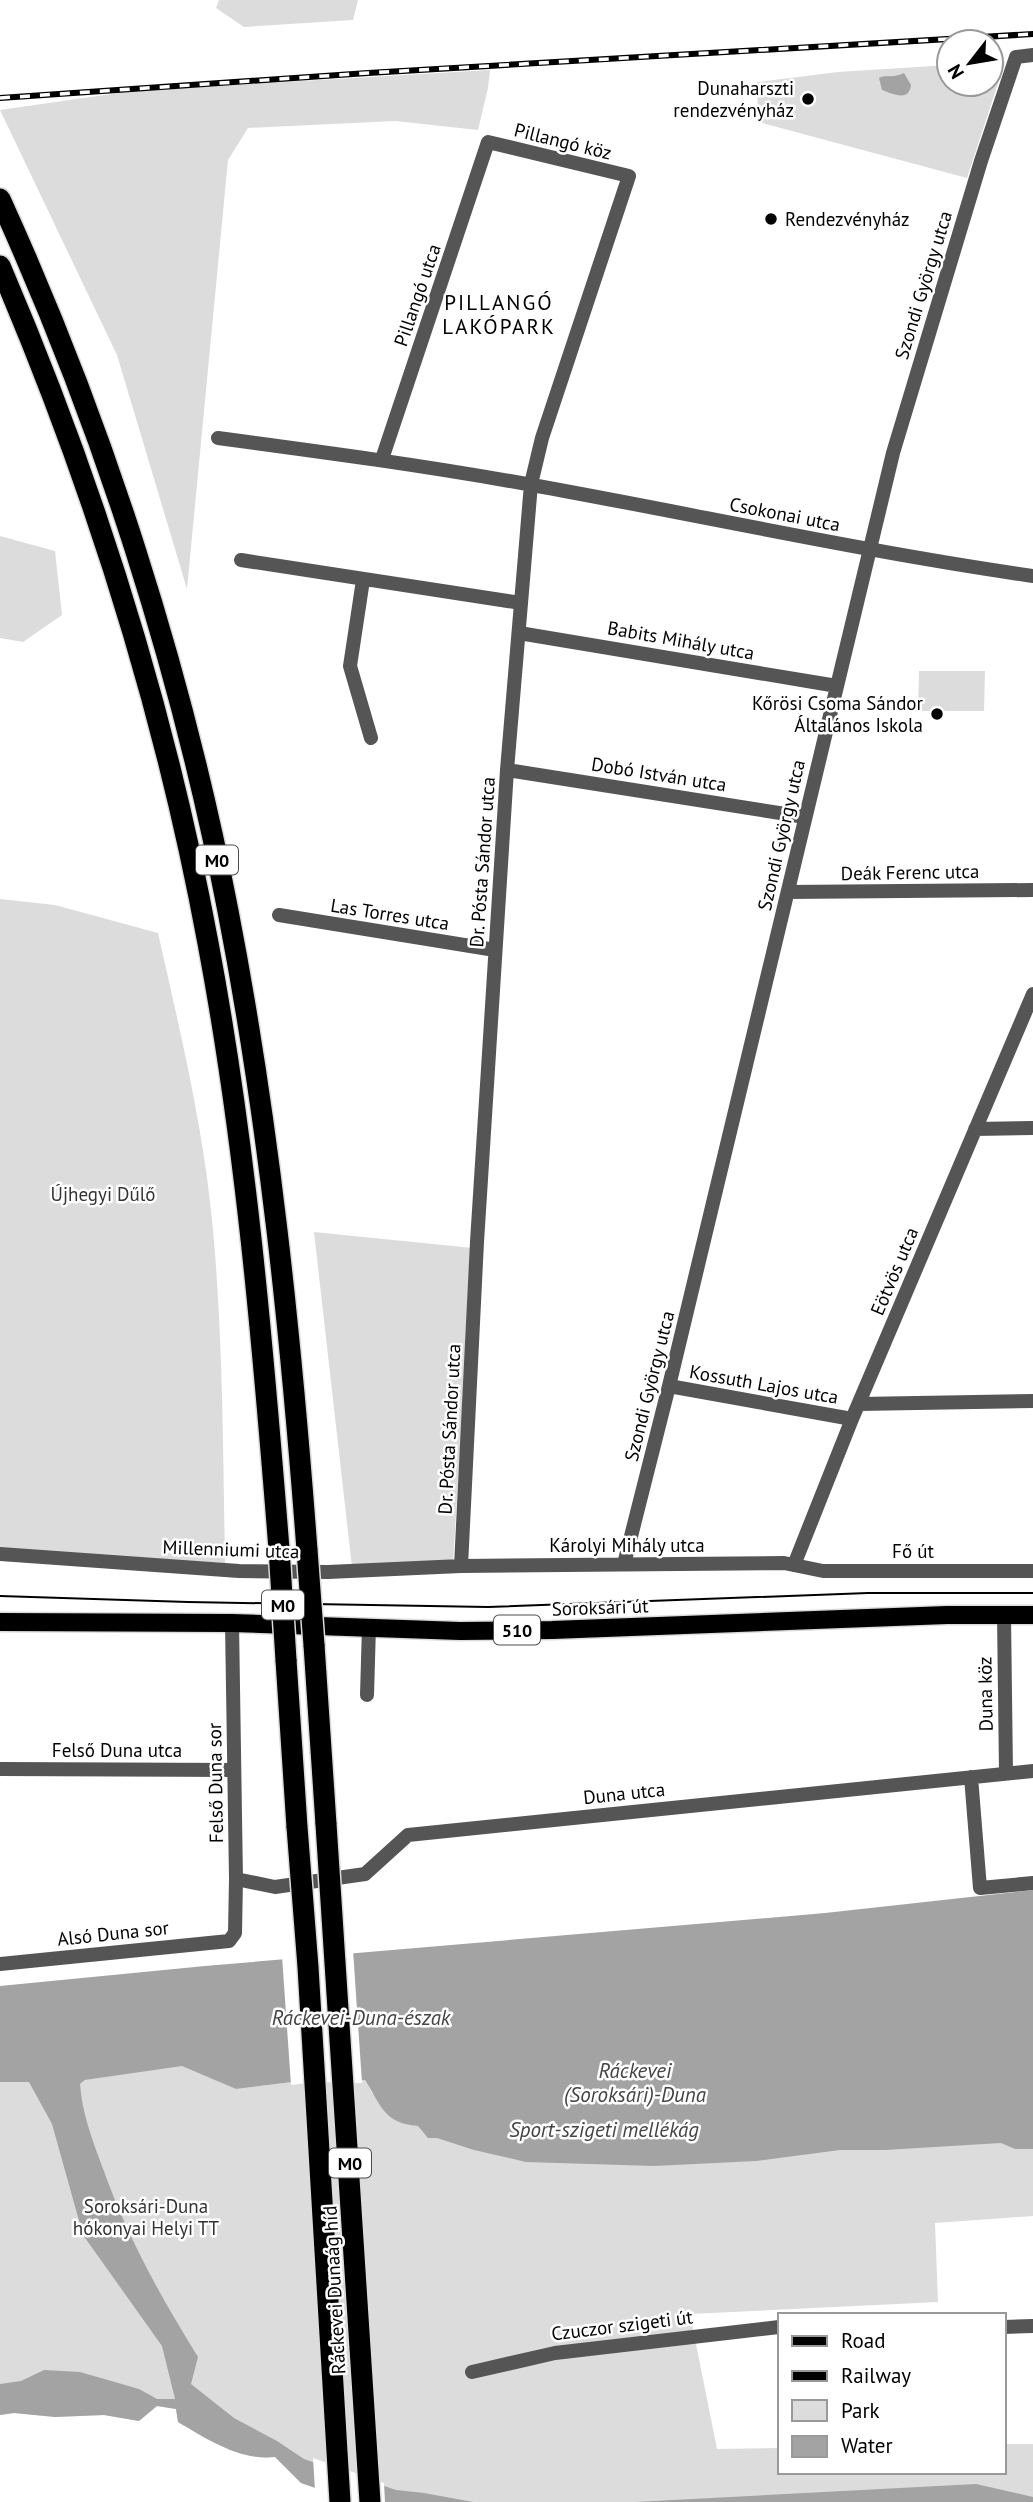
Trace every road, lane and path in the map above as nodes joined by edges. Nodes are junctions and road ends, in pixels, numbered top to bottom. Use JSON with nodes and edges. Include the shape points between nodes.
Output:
{"nodes":[{"id":1,"x":1033,"y":55,"type":"edge"},
{"id":2,"x":488,"y":142,"type":"joint"},
{"id":3,"x":629,"y":176,"type":"joint"},
{"id":4,"x":0,"y":200,"type":"edge"},
{"id":5,"x":0,"y":266,"type":"edge"},
{"id":6,"x":218,"y":438,"type":"dead end"},
{"id":7,"x":382,"y":459,"type":"junction"},
{"id":8,"x":531,"y":484,"type":"junction"},
{"id":9,"x":870,"y":550,"type":"junction"},
{"id":10,"x":240,"y":560,"type":"dead end"},
{"id":11,"x":1033,"y":576,"type":"edge"},
{"id":12,"x":363,"y":580,"type":"junction"},
{"id":13,"x":521,"y":603,"type":"junction"},
{"id":14,"x":519,"y":633,"type":"junction"},
{"id":15,"x":837,"y":686,"type":"junction"},
{"id":16,"x":370,"y":737,"type":"dead end"},
{"id":17,"x":507,"y":770,"type":"junction"},
{"id":18,"x":805,"y":817,"type":"junction"},
{"id":19,"x":1033,"y":890,"type":"edge"},
{"id":20,"x":788,"y":892,"type":"junction"},
{"id":21,"x":279,"y":915,"type":"dead end"},
{"id":22,"x":495,"y":950,"type":"junction"},
{"id":23,"x":1033,"y":994,"type":"edge"},
{"id":24,"x":1033,"y":1128,"type":"edge"},
{"id":25,"x":975,"y":1129,"type":"junction"},
{"id":26,"x":669,"y":1386,"type":"junction"},
{"id":27,"x":1033,"y":1401,"type":"edge"},
{"id":28,"x":859,"y":1404,"type":"junction"},
{"id":29,"x":852,"y":1419,"type":"junction"},
{"id":30,"x":0,"y":1554,"type":"edge"},
{"id":31,"x":624,"y":1564,"type":"junction"},
{"id":32,"x":794,"y":1565,"type":"junction"},
{"id":33,"x":461,"y":1566,"type":"junction"},
{"id":34,"x":1033,"y":1571,"type":"edge"},
{"id":35,"x":1003,"y":1615,"type":"junction"},
{"id":36,"x":1033,"y":1615,"type":"edge"},
{"id":37,"x":0,"y":1622,"type":"edge"},
{"id":38,"x":232,"y":1623,"type":"junction"},
{"id":39,"x":369,"y":1626,"type":"junction"},
{"id":40,"x":367,"y":1695,"type":"dead end"},
{"id":41,"x":0,"y":1769,"type":"edge"},
{"id":42,"x":234,"y":1770,"type":"junction"},
{"id":43,"x":1033,"y":1771,"type":"edge"},
{"id":44,"x":1006,"y":1773,"type":"junction"},
{"id":45,"x":971,"y":1777,"type":"junction"},
{"id":46,"x":236,"y":1879,"type":"junction"},
{"id":47,"x":1033,"y":1883,"type":"edge"},
{"id":48,"x":229,"y":1941,"type":"joint"},
{"id":49,"x":0,"y":1964,"type":"edge"},
{"id":50,"x":1005,"y":2326,"type":"edge"},
{"id":51,"x":1033,"y":2326,"type":"edge"},
{"id":52,"x":778,"y":2327,"type":"edge"},
{"id":53,"x":472,"y":2372,"type":"dead end"},
{"id":54,"x":340,"y":2502,"type":"edge"},
{"id":55,"x":370,"y":2502,"type":"edge"}],
"edges":[{"from":1,"to":9,"type":"street","name":"Szondi György utca","via":[[1016,57],[981,161],[893,453]]},
{"from":2,"to":3,"type":"street","name":"Pillangó köz"},
{"from":2,"to":7,"type":"street","name":"Pillangó utca"},
{"from":3,"to":8,"type":"street","name":"Dr. Pósta Sándor utca"},
{"from":4,"to":55,"type":"highway","name":"Ráckevei Dunaág híd","number":"M0","bridge":true,"via":[[37,283],[114,488],[170,671],[208,818],[244,997],[265,1135],[300,1451]]},
{"from":5,"to":54,"type":"highway","name":"Ráckevei Dunaág híd","number":"M0","bridge":true,"via":[[94,510],[155,713],[208,943],[240,1142],[279,1549]]},
{"from":6,"to":7,"type":"street","name":"Csokonai utca"},
{"from":7,"to":8,"type":"street","name":"Csokonai utca"},
{"from":8,"to":9,"type":"street","name":"Csokonai utca"},
{"from":8,"to":13,"type":"street","name":"Dr. Pósta Sándor utca"},
{"from":9,"to":11,"type":"street","name":"Csokonai utca"},
{"from":9,"to":15,"type":"street","name":"Szondi György utca"},
{"from":10,"to":12,"type":"street"},
{"from":12,"to":13,"type":"street"},
{"from":12,"to":16,"type":"street","via":[[350,666]]},
{"from":13,"to":14,"type":"street","name":"Dr. Pósta Sándor utca"},
{"from":14,"to":15,"type":"street","name":"Babits Mihály utca"},
{"from":14,"to":17,"type":"street","name":"Dr. Pósta Sándor utca"},
{"from":15,"to":18,"type":"street","name":"Szondi György utca"},
{"from":17,"to":18,"type":"street","name":"Dobó István utca"},
{"from":17,"to":22,"type":"street","name":"Dr. Pósta Sándor utca"},
{"from":18,"to":20,"type":"street","name":"Szondi György utca"},
{"from":19,"to":20,"type":"street","name":"Deák Ferenc utca"},
{"from":20,"to":26,"type":"street","name":"Szondi György utca"},
{"from":21,"to":22,"type":"street","name":"Las Torres utca"},
{"from":22,"to":33,"type":"street","name":"Dr. Pósta Sándor utca"},
{"from":23,"to":25,"type":"street","name":"Eötvös utca"},
{"from":24,"to":25,"type":"street"},
{"from":25,"to":28,"type":"street","name":"Eötvös utca"},
{"from":26,"to":29,"type":"street","name":"Kossuth Lajos utca"},
{"from":26,"to":31,"type":"street","name":"Szondi György utca"},
{"from":27,"to":28,"type":"street","name":"Kossuth Lajos utca"},
{"from":28,"to":29,"type":"street","name":"Eötvös utca"},
{"from":29,"to":32,"type":"street","name":"Eötvös utca"},
{"from":30,"to":33,"type":"street","name":"Millenniumi utca","via":[[239,1571]]},
{"from":31,"to":32,"type":"street","name":"Károlyi Mihály utca"},
{"from":31,"to":33,"type":"street","name":"Károlyi Mihály utca"},
{"from":32,"to":34,"type":"street","name":"Fő út","via":[[823,1571]]},
{"from":35,"to":36,"type":"main road","name":"Soroksári út","number":"510"},
{"from":35,"to":39,"type":"main road","name":"Soroksári út","number":"510","via":[[552,1630]]},
{"from":35,"to":44,"type":"street","name":"Duna köz"},
{"from":37,"to":38,"type":"main road","name":"Soroksári út","number":"510"},
{"from":38,"to":39,"type":"main road","name":"Soroksári út","number":"510"},
{"from":38,"to":42,"type":"street","name":"Felső Duna sor"},
{"from":39,"to":40,"type":"street"},
{"from":41,"to":42,"type":"street","name":"Felső Duna utca"},
{"from":42,"to":46,"type":"street","name":"Felső Duna sor"},
{"from":43,"to":44,"type":"street","name":"Duna utca"},
{"from":44,"to":45,"type":"street","name":"Duna utca"},
{"from":45,"to":46,"type":"street","name":"Duna utca","via":[[408,1835],[366,1874],[275,1888]]},
{"from":45,"to":47,"type":"street","via":[[979,1888]]},
{"from":46,"to":48,"type":"street","name":"Felső Duna sor","via":[[234,1933]]},
{"from":48,"to":49,"type":"street","name":"Alsó Duna sor"},
{"from":50,"to":51,"type":"street"},
{"from":52,"to":53,"type":"street","name":"Czuczor szigeti út","via":[[555,2353]]}]}
